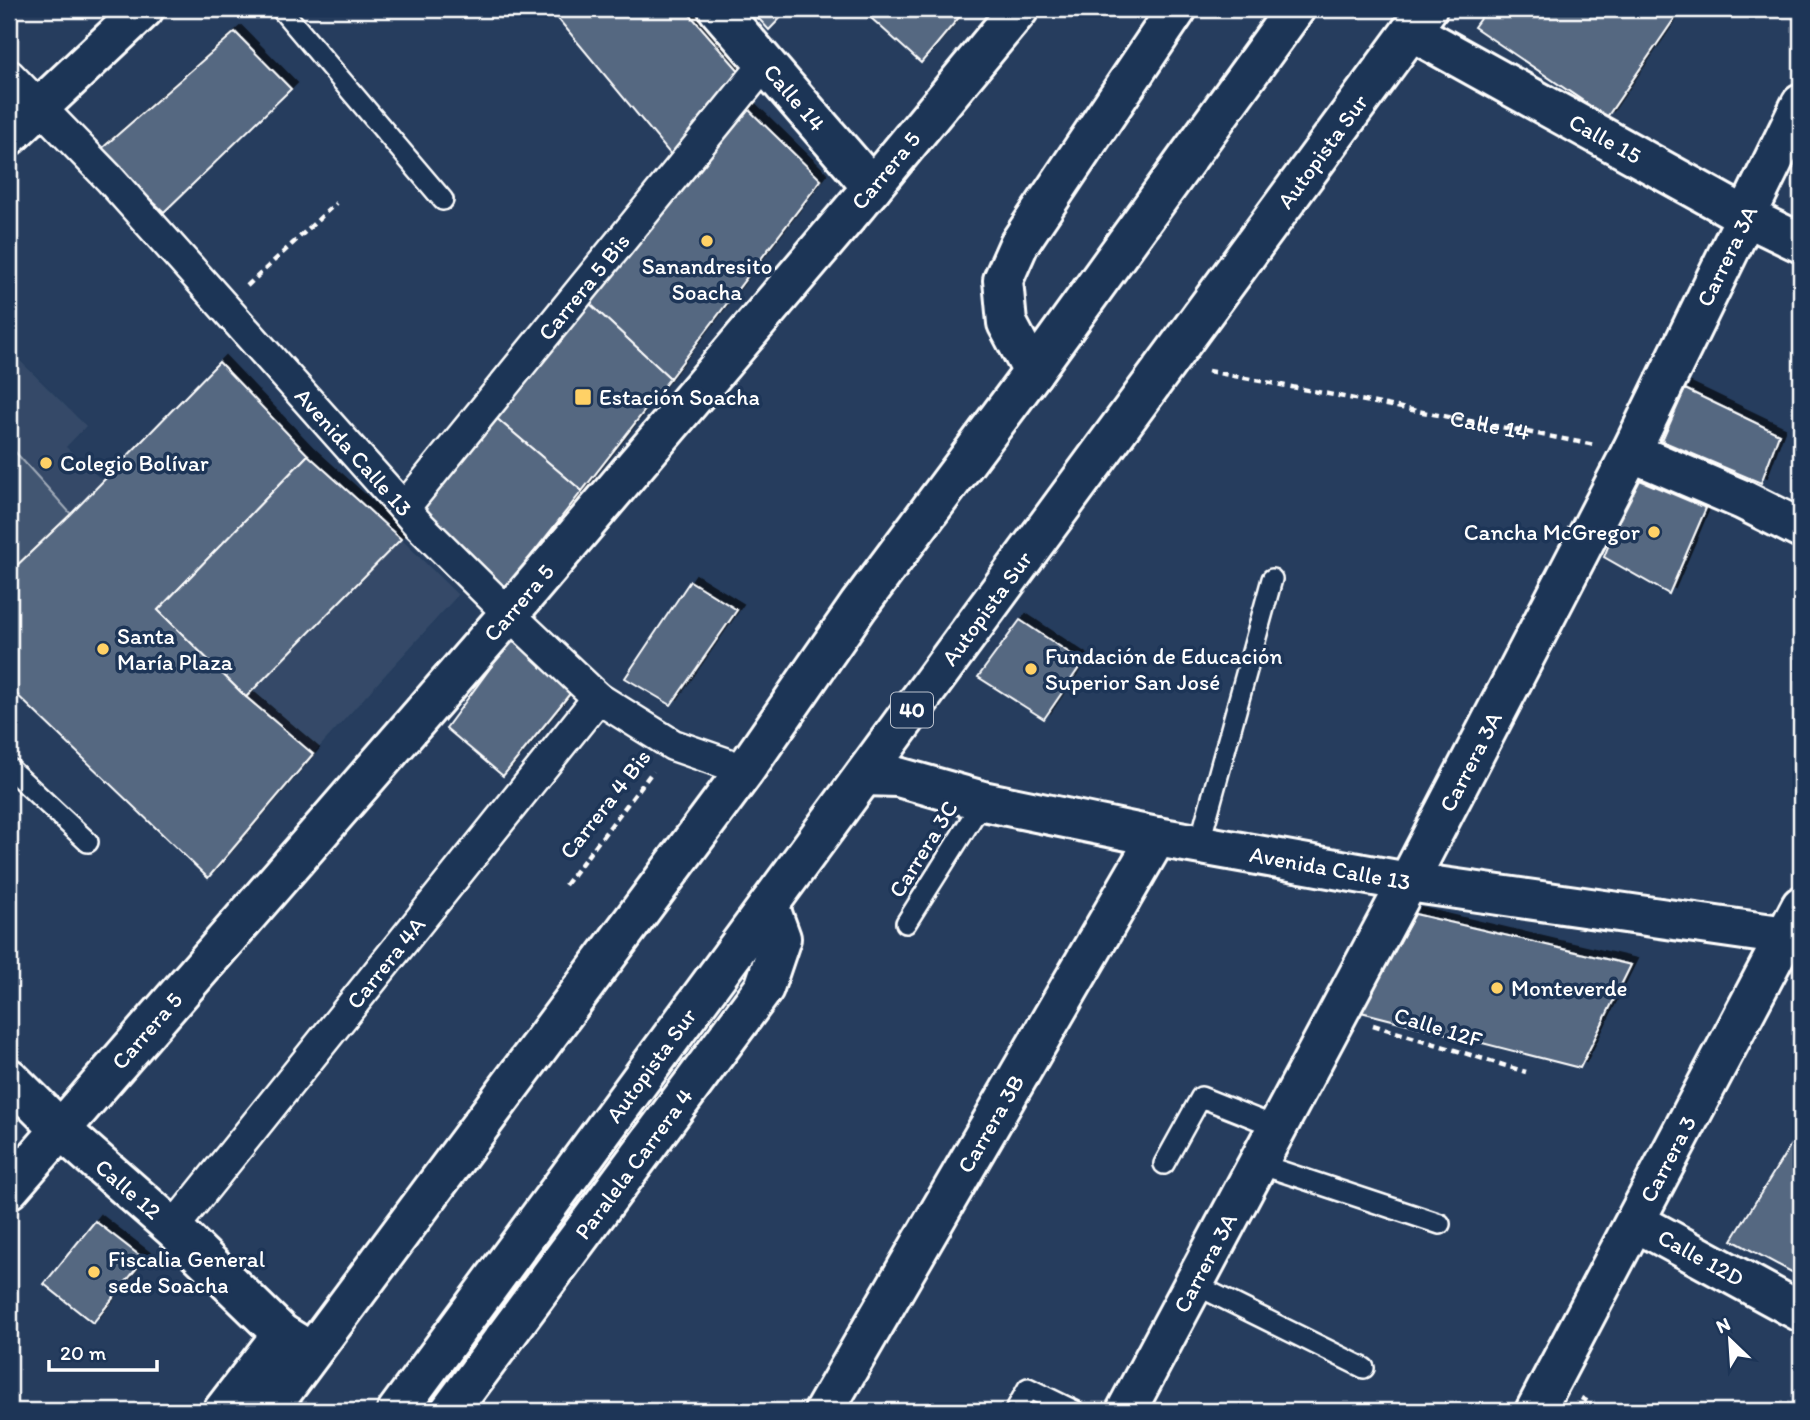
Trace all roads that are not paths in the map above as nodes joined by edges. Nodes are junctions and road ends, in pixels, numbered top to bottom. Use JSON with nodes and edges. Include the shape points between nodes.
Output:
{"nodes":[{"id":1,"x":144,"y":9,"type":"edge"},
{"id":2,"x":281,"y":9,"type":"edge"},
{"id":3,"x":718,"y":9,"type":"edge"},
{"id":4,"x":1018,"y":9,"type":"edge"},
{"id":5,"x":1177,"y":9,"type":"edge"},
{"id":6,"x":1295,"y":9,"type":"edge"},
{"id":7,"x":1419,"y":20,"type":"edge"},
{"id":8,"x":764,"y":65,"type":"junction"},
{"id":9,"x":9,"y":75,"type":"edge"},
{"id":10,"x":1801,"y":104,"type":"edge"},
{"id":11,"x":38,"y":107,"type":"junction"},
{"id":12,"x":9,"y":136,"type":"edge"},
{"id":13,"x":872,"y":187,"type":"junction"},
{"id":14,"x":443,"y":200,"type":"dead end"},
{"id":15,"x":1745,"y":216,"type":"junction"},
{"id":16,"x":1801,"y":243,"type":"edge"},
{"id":17,"x":1032,"y":372,"type":"junction"},
{"id":18,"x":1631,"y":452,"type":"junction"},
{"id":19,"x":404,"y":508,"type":"junction"},
{"id":20,"x":1801,"y":530,"type":"edge"},
{"id":21,"x":1272,"y":579,"type":"dead end"},
{"id":22,"x":509,"y":614,"type":"junction"},
{"id":23,"x":598,"y":698,"type":"junction"},
{"id":24,"x":9,"y":768,"type":"edge"},
{"id":25,"x":745,"y":770,"type":"junction"},
{"id":26,"x":864,"y":776,"type":"junction"},
{"id":27,"x":983,"y":801,"type":"junction"},
{"id":28,"x":1157,"y":837,"type":"junction"},
{"id":29,"x":88,"y":842,"type":"dead end"},
{"id":30,"x":1199,"y":845,"type":"junction"},
{"id":31,"x":1408,"y":882,"type":"junction"},
{"id":32,"x":769,"y":905,"type":"junction"},
{"id":33,"x":906,"y":923,"type":"dead end"},
{"id":34,"x":1796,"y":928,"type":"edge"},
{"id":35,"x":9,"y":1078,"type":"edge"},
{"id":36,"x":1279,"y":1128,"type":"junction"},
{"id":37,"x":60,"y":1129,"type":"junction"},
{"id":38,"x":1164,"y":1164,"type":"dead end"},
{"id":39,"x":1259,"y":1164,"type":"junction"},
{"id":40,"x":9,"y":1189,"type":"edge"},
{"id":41,"x":1636,"y":1222,"type":"junction"},
{"id":42,"x":1440,"y":1224,"type":"dead end"},
{"id":43,"x":173,"y":1228,"type":"junction"},
{"id":44,"x":1194,"y":1284,"type":"junction"},
{"id":45,"x":1801,"y":1312,"type":"edge"},
{"id":46,"x":297,"y":1343,"type":"junction"},
{"id":47,"x":1364,"y":1368,"type":"dead end"},
{"id":48,"x":223,"y":1411,"type":"edge"},
{"id":49,"x":268,"y":1411,"type":"edge"},
{"id":50,"x":397,"y":1411,"type":"edge"},
{"id":51,"x":450,"y":1411,"type":"edge"},
{"id":52,"x":824,"y":1411,"type":"edge"},
{"id":53,"x":1015,"y":1411,"type":"edge"},
{"id":54,"x":1075,"y":1411,"type":"edge"},
{"id":55,"x":1126,"y":1411,"type":"edge"},
{"id":56,"x":1535,"y":1411,"type":"edge"}],
"edges":[{"from":1,"to":11,"type":"main road"},
{"from":2,"to":14,"type":"lane"},
{"from":3,"to":8,"type":"main road","name":"Calle 14"},
{"from":4,"to":13,"type":"main road","name":"Carrera 5"},
{"from":5,"to":17,"type":"main road","via":[[1019,244],[1003,280],[1006,323]]},
{"from":6,"to":17,"type":"main road"},
{"from":7,"to":15,"type":"main road","name":"Calle 15"},
{"from":7,"to":26,"type":"main road","name":"Autopista Sur","number":"40"},
{"from":8,"to":13,"type":"main road","name":"Calle 14"},
{"from":8,"to":19,"type":"street","name":"Carrera 5 Bis"},
{"from":9,"to":11,"type":"street","name":"Avenida Calle 13"},
{"from":10,"to":15,"type":"main road","name":"Carrera 3A"},
{"from":11,"to":12,"type":"main road"},
{"from":11,"to":19,"type":"street","name":"Avenida Calle 13","via":[[110,180]]},
{"from":13,"to":22,"type":"main road","name":"Carrera 5"},
{"from":15,"to":16,"type":"main road","name":"Calle 15"},
{"from":15,"to":18,"type":"main road","name":"Carrera 3A"},
{"from":17,"to":25,"type":"main road","via":[[859,605]]},
{"from":18,"to":20,"type":"main road"},
{"from":18,"to":31,"type":"main road","name":"Carrera 3A"},
{"from":19,"to":22,"type":"street","name":"Avenida Calle 13"},
{"from":21,"to":30,"type":"lane"},
{"from":22,"to":23,"type":"street","name":"Avenida Calle 13"},
{"from":22,"to":37,"type":"main road","name":"Carrera 5"},
{"from":23,"to":25,"type":"street","name":"Avenida Calle 13","via":[[673,745]]},
{"from":23,"to":43,"type":"street","name":"Carrera 4A"},
{"from":24,"to":29,"type":"lane"},
{"from":25,"to":46,"type":"main road"},
{"from":26,"to":27,"type":"main road","name":"Avenida Calle 13","via":[[898,778]]},
{"from":26,"to":32,"type":"main road","name":"Autopista Sur","number":"40"},
{"from":27,"to":28,"type":"main road","name":"Avenida Calle 13"},
{"from":27,"to":33,"type":"lane","name":"Carrera 3C"},
{"from":28,"to":30,"type":"main road","name":"Avenida Calle 13"},
{"from":28,"to":52,"type":"main road","name":"Carrera 3B"},
{"from":30,"to":31,"type":"main road","name":"Avenida Calle 13"},
{"from":31,"to":34,"type":"main road","name":"Avenida Calle 13"},
{"from":31,"to":36,"type":"main road","name":"Carrera 3A"},
{"from":32,"to":50,"type":"main road","name":"Autopista Sur","number":"40"},
{"from":32,"to":51,"type":"main road","name":"Paralela Carrera 4","via":[[781,938],[764,988]]},
{"from":34,"to":41,"type":"main road","name":"Carrera 3"},
{"from":35,"to":37,"type":"main road","name":"Calle 12"},
{"from":36,"to":38,"type":"lane","via":[[1201,1097]]},
{"from":36,"to":39,"type":"main road","name":"Carrera 3A"},
{"from":37,"to":40,"type":"main road","name":"Carrera 5"},
{"from":37,"to":43,"type":"main road","name":"Calle 12"},
{"from":39,"to":42,"type":"lane"},
{"from":39,"to":44,"type":"main road","name":"Carrera 3A"},
{"from":41,"to":45,"type":"main road","name":"Calle 12D"},
{"from":41,"to":56,"type":"main road","name":"Carrera 3"},
{"from":43,"to":46,"type":"main road","name":"Calle 12"},
{"from":44,"to":47,"type":"lane"},
{"from":44,"to":55,"type":"main road","name":"Carrera 3A"},
{"from":46,"to":48,"type":"main road"},
{"from":46,"to":49,"type":"main road"},
{"from":53,"to":54,"type":"lane","via":[[1028,1388]]}]}
